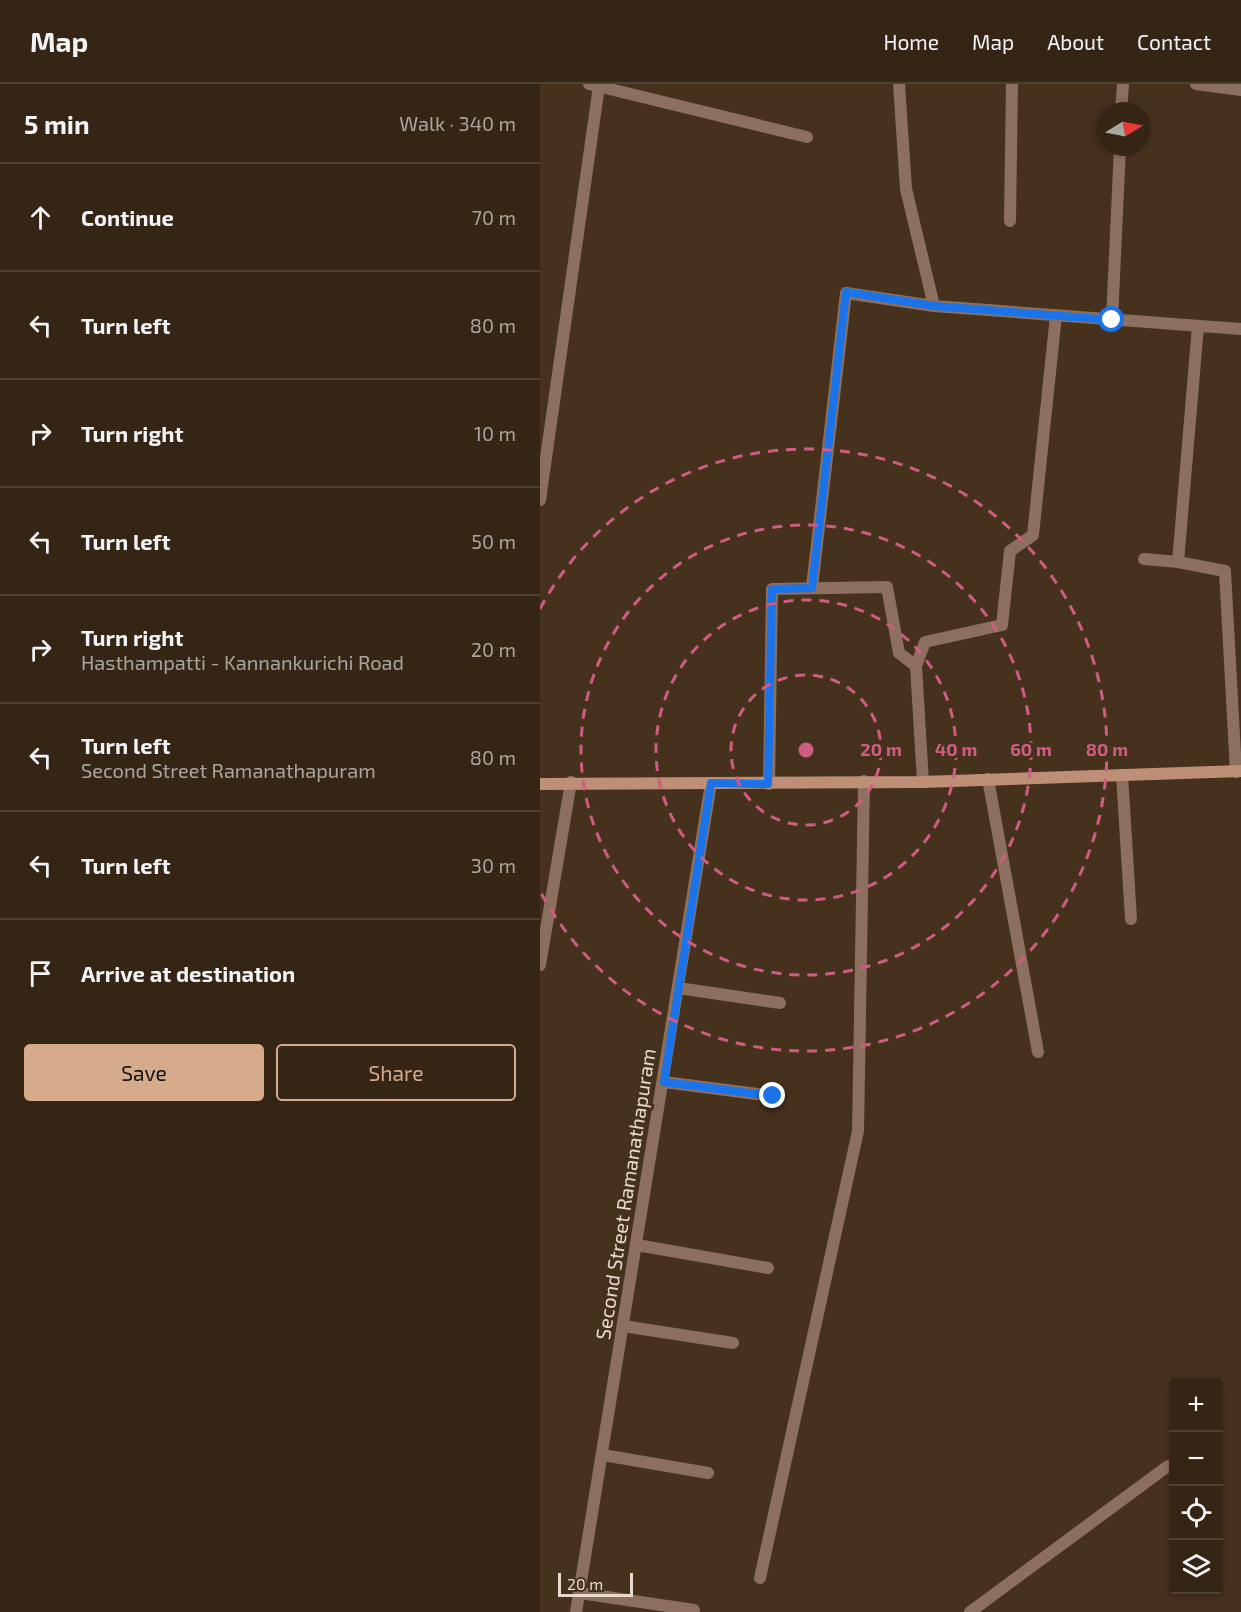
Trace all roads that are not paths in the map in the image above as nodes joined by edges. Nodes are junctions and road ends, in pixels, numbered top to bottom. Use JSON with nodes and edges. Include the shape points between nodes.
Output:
{"nodes":[{"id":1,"x":899,"y":84,"type":"edge"},
{"id":2,"x":1012,"y":84,"type":"edge"},
{"id":3,"x":1123,"y":84,"type":"edge"},
{"id":4,"x":1196,"y":84,"type":"edge"},
{"id":5,"x":594,"y":85,"type":"edge"},
{"id":6,"x":1241,"y":90,"type":"edge"},
{"id":7,"x":1122,"y":102,"type":"edge"},
{"id":8,"x":807,"y":138,"type":"dead end"},
{"id":9,"x":1120,"y":156,"type":"edge"},
{"id":10,"x":1010,"y":221,"type":"dead end"},
{"id":11,"x":934,"y":306,"type":"junction"},
{"id":12,"x":1056,"y":315,"type":"junction"},
{"id":13,"x":1112,"y":320,"type":"junction"},
{"id":14,"x":1198,"y":326,"type":"junction"},
{"id":15,"x":1241,"y":329,"type":"edge"},
{"id":16,"x":540,"y":500,"type":"edge"},
{"id":17,"x":1144,"y":559,"type":"dead end"},
{"id":18,"x":1178,"y":562,"type":"junction"},
{"id":19,"x":812,"y":588,"type":"junction"},
{"id":20,"x":916,"y":666,"type":"junction"},
{"id":21,"x":1238,"y":771,"type":"edge"},
{"id":22,"x":1122,"y":774,"type":"junction"},
{"id":23,"x":988,"y":779,"type":"junction"},
{"id":24,"x":864,"y":781,"type":"junction"},
{"id":25,"x":571,"y":782,"type":"junction"},
{"id":26,"x":924,"y":782,"type":"junction"},
{"id":27,"x":711,"y":783,"type":"junction"},
{"id":28,"x":540,"y":784,"type":"edge"},
{"id":29,"x":768,"y":784,"type":"junction"},
{"id":30,"x":1131,"y":919,"type":"dead end"},
{"id":31,"x":540,"y":965,"type":"edge"},
{"id":32,"x":678,"y":988,"type":"junction"},
{"id":33,"x":780,"y":1003,"type":"dead end"},
{"id":34,"x":1038,"y":1052,"type":"dead end"},
{"id":35,"x":664,"y":1082,"type":"junction"},
{"id":36,"x":773,"y":1096,"type":"dead end"},
{"id":37,"x":638,"y":1245,"type":"junction"},
{"id":38,"x":768,"y":1268,"type":"dead end"},
{"id":39,"x":624,"y":1326,"type":"junction"},
{"id":40,"x":733,"y":1343,"type":"dead end"},
{"id":41,"x":603,"y":1455,"type":"junction"},
{"id":42,"x":1168,"y":1466,"type":"dead end"},
{"id":43,"x":708,"y":1473,"type":"dead end"},
{"id":44,"x":760,"y":1578,"type":"dead end"},
{"id":45,"x":580,"y":1593,"type":"junction"},
{"id":46,"x":694,"y":1610,"type":"dead end"},
{"id":47,"x":576,"y":1612,"type":"edge"},
{"id":48,"x":970,"y":1612,"type":"edge"}],
"edges":[{"from":1,"to":11,"type":"street","via":[[906,189]]},
{"from":2,"to":10,"type":"street"},
{"from":3,"to":7,"type":"street"},
{"from":4,"to":6,"type":"street"},
{"from":5,"to":8,"type":"street"},
{"from":5,"to":16,"type":"street"},
{"from":9,"to":13,"type":"street"},
{"from":11,"to":12,"type":"street"},
{"from":11,"to":19,"type":"street","via":[[846,292]]},
{"from":12,"to":13,"type":"street"},
{"from":12,"to":20,"type":"street","via":[[1034,535],[1010,551],[1002,625],[925,642]]},
{"from":13,"to":14,"type":"street"},
{"from":14,"to":15,"type":"street"},
{"from":14,"to":18,"type":"street"},
{"from":17,"to":18,"type":"street"},
{"from":18,"to":21,"type":"street","via":[[1225,571]]},
{"from":19,"to":20,"type":"street","via":[[887,587],[899,653]]},
{"from":19,"to":29,"type":"street","via":[[772,589]]},
{"from":20,"to":26,"type":"street"},
{"from":21,"to":22,"type":"main road"},
{"from":22,"to":23,"type":"main road"},
{"from":22,"to":30,"type":"street"},
{"from":23,"to":26,"type":"main road"},
{"from":23,"to":34,"type":"street"},
{"from":24,"to":26,"type":"main road"},
{"from":24,"to":29,"type":"main road"},
{"from":24,"to":44,"type":"street","via":[[858,1131]]},
{"from":25,"to":27,"type":"main road"},
{"from":25,"to":28,"type":"main road"},
{"from":25,"to":31,"type":"street"},
{"from":27,"to":29,"type":"main road"},
{"from":27,"to":32,"type":"street","name":"Second Street Ramanathapuram"},
{"from":32,"to":33,"type":"street"},
{"from":32,"to":35,"type":"street","name":"Second Street Ramanathapuram"},
{"from":35,"to":36,"type":"street"},
{"from":35,"to":37,"type":"street","name":"Second Street Ramanathapuram"},
{"from":37,"to":38,"type":"street"},
{"from":37,"to":39,"type":"street","name":"Second Street Ramanathapuram"},
{"from":39,"to":40,"type":"street"},
{"from":39,"to":41,"type":"street","name":"Second Street Ramanathapuram"},
{"from":41,"to":43,"type":"street"},
{"from":41,"to":45,"type":"street","name":"Second Street Ramanathapuram"},
{"from":42,"to":48,"type":"street"},
{"from":45,"to":46,"type":"street"},
{"from":45,"to":47,"type":"street","name":"Second Street Ramanathapuram"}]}
